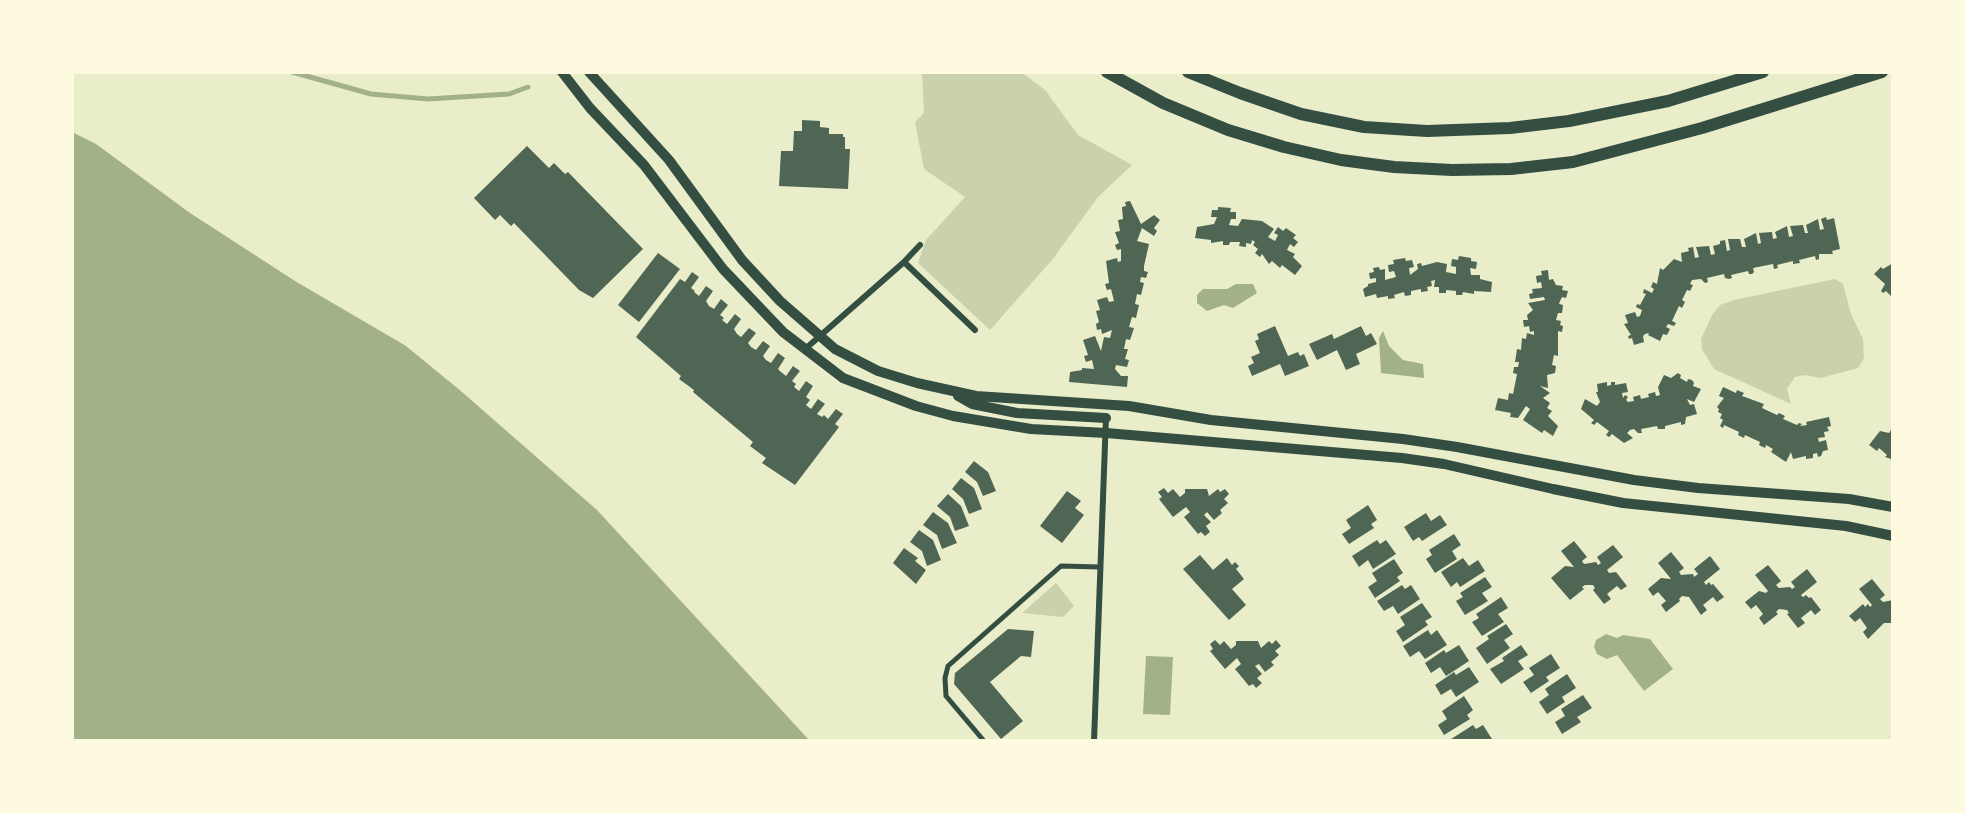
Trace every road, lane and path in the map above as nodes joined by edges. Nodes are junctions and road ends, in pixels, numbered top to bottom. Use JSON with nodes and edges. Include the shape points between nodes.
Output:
{"nodes":[{"id":1,"x":562,"y":72,"type":"edge"},
{"id":2,"x":589,"y":72,"type":"edge"},
{"id":3,"x":1107,"y":72,"type":"edge"},
{"id":4,"x":1188,"y":72,"type":"edge"},
{"id":5,"x":1763,"y":72,"type":"edge"},
{"id":6,"x":1882,"y":72,"type":"edge"},
{"id":7,"x":920,"y":245,"type":"dead end"},
{"id":8,"x":904,"y":262,"type":"junction"},
{"id":9,"x":975,"y":330,"type":"dead end"},
{"id":10,"x":820,"y":337,"type":"junction"},
{"id":11,"x":804,"y":350,"type":"junction"},
{"id":12,"x":945,"y":390,"type":"junction"},
{"id":13,"x":1107,"y":404,"type":"junction"},
{"id":14,"x":1106,"y":418,"type":"junction"},
{"id":15,"x":1106,"y":433,"type":"junction"},
{"id":16,"x":1893,"y":507,"type":"edge"},
{"id":17,"x":1893,"y":536,"type":"edge"},
{"id":18,"x":1100,"y":567,"type":"junction"},
{"id":19,"x":984,"y":741,"type":"edge"},
{"id":20,"x":1094,"y":741,"type":"edge"}],
"edges":[{"from":1,"to":11,"type":"main road","via":[[659,183],[723,269]]},
{"from":2,"to":10,"type":"main road","via":[[669,160],[742,260]]},
{"from":3,"to":6,"type":"highway","via":[[1163,103],[1284,147],[1341,160],[1452,170],[1573,162]]},
{"from":4,"to":5,"type":"highway","via":[[1301,114],[1364,127],[1427,131],[1569,121],[1668,101]]},
{"from":7,"to":8,"type":"street"},
{"from":8,"to":9,"type":"street"},
{"from":8,"to":10,"type":"street"},
{"from":10,"to":11,"type":"street"},
{"from":10,"to":12,"type":"main road","via":[[854,361]]},
{"from":11,"to":15,"type":"main road","via":[[843,378],[953,416],[1031,429]]},
{"from":12,"to":13,"type":"main road","via":[[1014,400]]},
{"from":12,"to":14,"type":"main road","via":[[994,409]]},
{"from":13,"to":14,"type":"street"},
{"from":13,"to":16,"type":"main road","via":[[1444,445],[1634,480]]},
{"from":14,"to":15,"type":"street"},
{"from":15,"to":17,"type":"main road","via":[[1402,458],[1623,503],[1846,526]]},
{"from":15,"to":18,"type":"street"},
{"from":18,"to":19,"type":"street","via":[[1061,566],[948,666],[946,696]]},
{"from":18,"to":20,"type":"street"}]}
